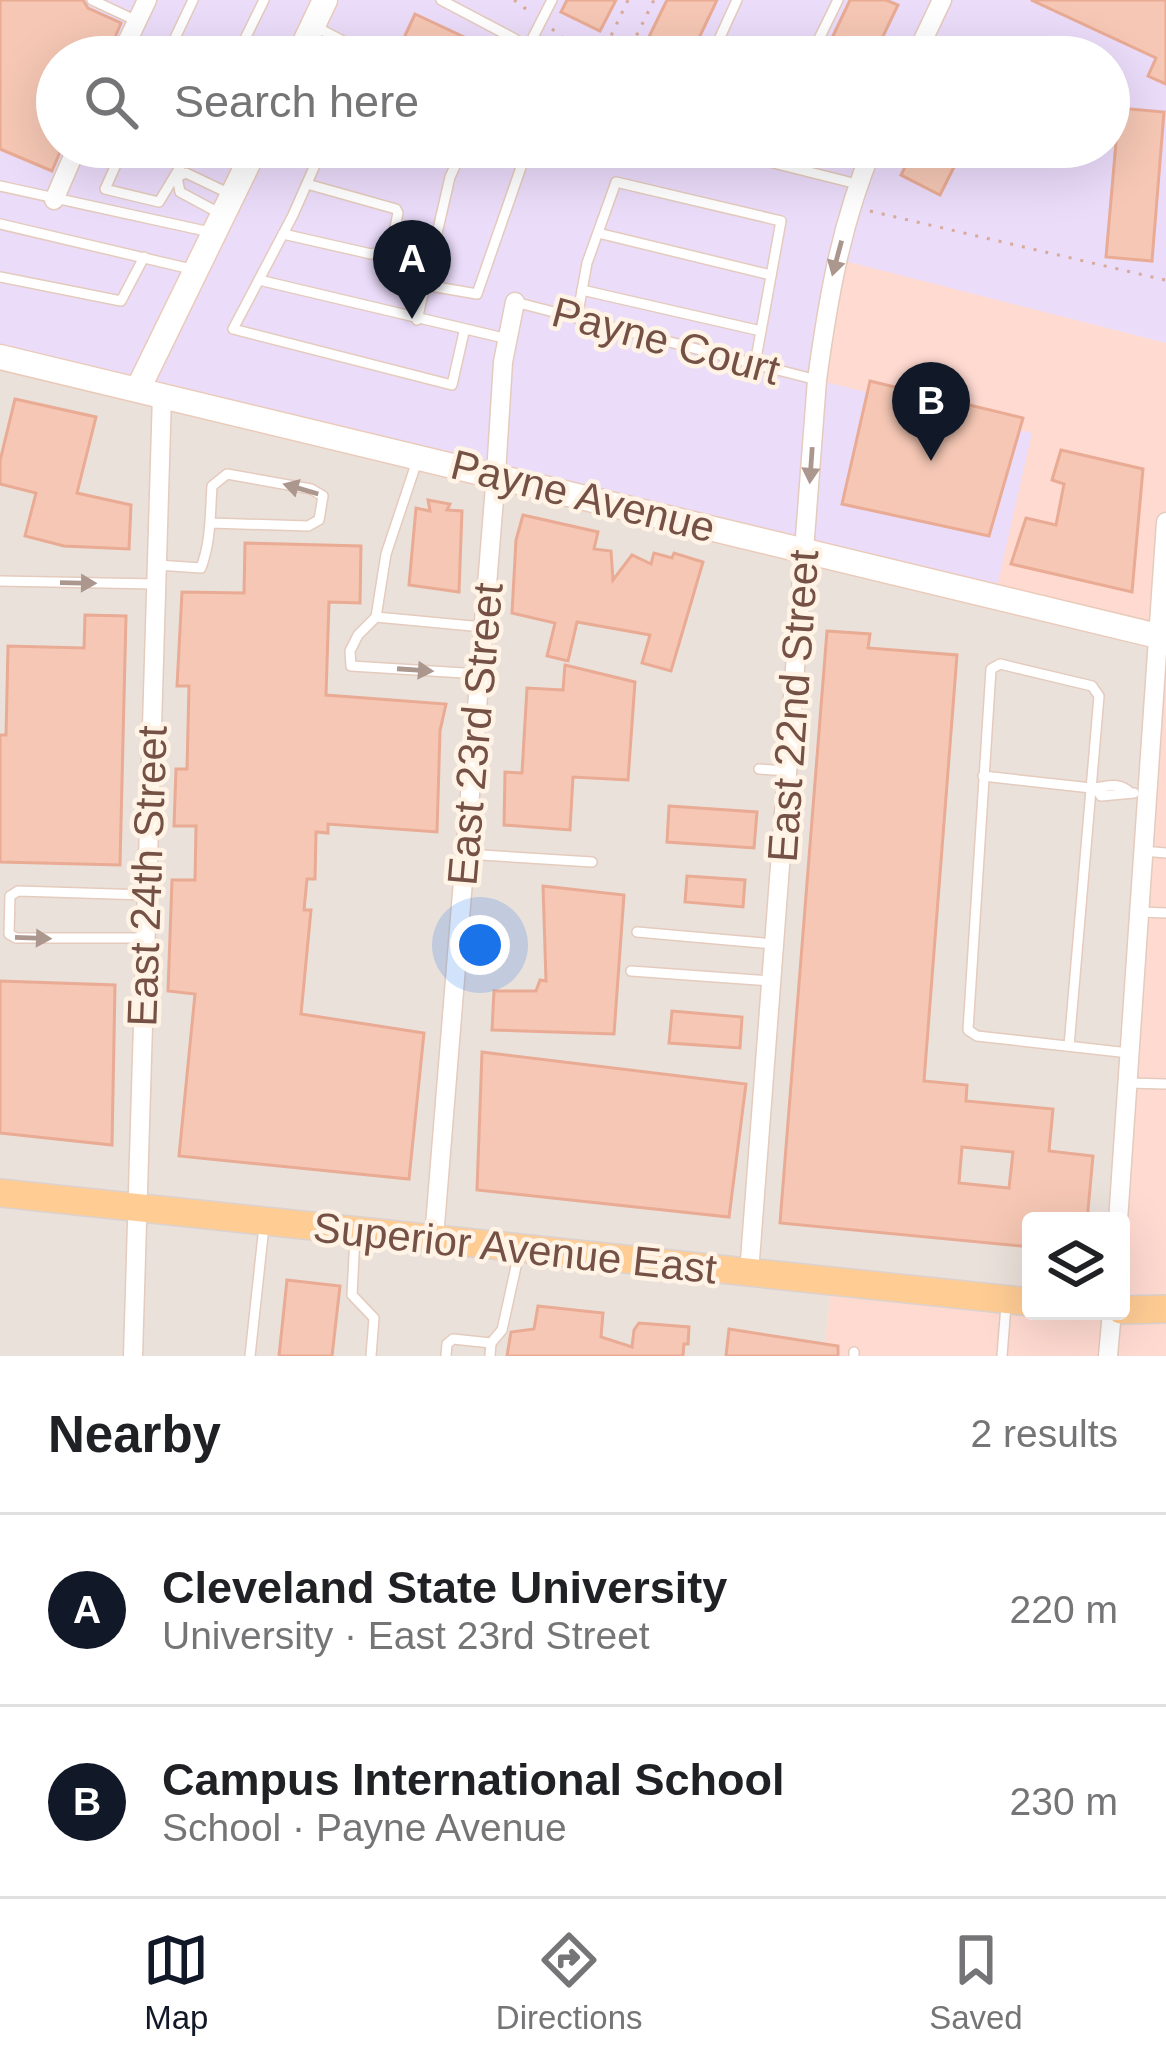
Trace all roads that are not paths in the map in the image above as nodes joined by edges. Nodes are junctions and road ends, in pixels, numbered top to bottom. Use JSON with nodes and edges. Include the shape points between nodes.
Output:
{"nodes":[{"id":1,"x":92,"y":0,"type":"edge"},
{"id":2,"x":145,"y":0,"type":"edge"},
{"id":3,"x":193,"y":0,"type":"edge"},
{"id":4,"x":264,"y":0,"type":"edge"},
{"id":5,"x":325,"y":0,"type":"edge"},
{"id":6,"x":441,"y":0,"type":"edge"},
{"id":7,"x":552,"y":0,"type":"edge"},
{"id":8,"x":737,"y":0,"type":"edge"},
{"id":9,"x":838,"y":0,"type":"edge"},
{"id":10,"x":942,"y":0,"type":"edge"},
{"id":11,"x":136,"y":21,"type":"junction"},
{"id":12,"x":313,"y":25,"type":"junction"},
{"id":13,"x":128,"y":36,"type":"edge"},
{"id":14,"x":176,"y":36,"type":"edge"},
{"id":15,"x":246,"y":36,"type":"edge"},
{"id":16,"x":308,"y":36,"type":"edge"},
{"id":17,"x":334,"y":36,"type":"edge"},
{"id":18,"x":504,"y":36,"type":"edge"},
{"id":19,"x":534,"y":36,"type":"edge"},
{"id":20,"x":721,"y":36,"type":"edge"},
{"id":21,"x":820,"y":36,"type":"edge"},
{"id":22,"x":925,"y":36,"type":"edge"},
{"id":23,"x":66,"y":168,"type":"edge"},
{"id":24,"x":114,"y":168,"type":"edge"},
{"id":25,"x":182,"y":168,"type":"edge"},
{"id":26,"x":246,"y":168,"type":"edge"},
{"id":27,"x":314,"y":168,"type":"edge"},
{"id":28,"x":455,"y":168,"type":"edge"},
{"id":29,"x":521,"y":168,"type":"edge"},
{"id":30,"x":792,"y":168,"type":"edge"},
{"id":31,"x":864,"y":168,"type":"edge"},
{"id":32,"x":177,"y":177,"type":"junction"},
{"id":33,"x":307,"y":184,"type":"junction"},
{"id":34,"x":857,"y":184,"type":"junction"},
{"id":35,"x":0,"y":186,"type":"edge"},
{"id":36,"x":52,"y":199,"type":"junction"},
{"id":37,"x":224,"y":215,"type":"junction"},
{"id":38,"x":0,"y":224,"type":"edge"},
{"id":39,"x":598,"y":233,"type":"junction"},
{"id":40,"x":284,"y":234,"type":"junction"},
{"id":41,"x":144,"y":257,"type":"junction"},
{"id":42,"x":196,"y":271,"type":"junction"},
{"id":43,"x":771,"y":275,"type":"junction"},
{"id":44,"x":0,"y":277,"type":"edge"},
{"id":45,"x":259,"y":280,"type":"junction"},
{"id":46,"x":424,"y":285,"type":"junction"},
{"id":47,"x":582,"y":290,"type":"junction"},
{"id":48,"x":515,"y":302,"type":"joint"},
{"id":49,"x":577,"y":318,"type":"junction"},
{"id":50,"x":417,"y":320,"type":"junction"},
{"id":51,"x":761,"y":331,"type":"junction"},
{"id":52,"x":464,"y":332,"type":"junction"},
{"id":53,"x":508,"y":339,"type":"junction"},
{"id":54,"x":0,"y":357,"type":"edge"},
{"id":55,"x":755,"y":364,"type":"junction"},
{"id":56,"x":817,"y":380,"type":"junction"},
{"id":57,"x":150,"y":392,"type":"junction"},
{"id":58,"x":418,"y":456,"type":"junction"},
{"id":59,"x":496,"y":474,"type":"junction"},
{"id":60,"x":1166,"y":522,"type":"edge"},
{"id":61,"x":210,"y":523,"type":"junction"},
{"id":62,"x":805,"y":550,"type":"junction"},
{"id":63,"x":156,"y":575,"type":"junction"},
{"id":64,"x":0,"y":581,"type":"edge"},
{"id":65,"x":376,"y":617,"type":"junction"},
{"id":66,"x":483,"y":627,"type":"junction"},
{"id":67,"x":1162,"y":636,"type":"edge"},
{"id":68,"x":480,"y":674,"type":"junction"},
{"id":69,"x":759,"y":769,"type":"dead end"},
{"id":70,"x":788,"y":771,"type":"junction"},
{"id":71,"x":982,"y":776,"type":"junction"},
{"id":72,"x":1094,"y":788,"type":"junction"},
{"id":73,"x":1139,"y":793,"type":"junction"},
{"id":74,"x":1143,"y":851,"type":"junction"},
{"id":75,"x":1166,"y":853,"type":"edge"},
{"id":76,"x":465,"y":854,"type":"junction"},
{"id":77,"x":592,"y":862,"type":"dead end"},
{"id":78,"x":146,"y":895,"type":"junction"},
{"id":79,"x":1139,"y":912,"type":"junction"},
{"id":80,"x":1166,"y":913,"type":"edge"},
{"id":81,"x":637,"y":932,"type":"dead end"},
{"id":82,"x":145,"y":938,"type":"junction"},
{"id":83,"x":774,"y":944,"type":"junction"},
{"id":84,"x":631,"y":971,"type":"dead end"},
{"id":85,"x":772,"y":981,"type":"junction"},
{"id":86,"x":1069,"y":1046,"type":"junction"},
{"id":87,"x":1129,"y":1053,"type":"junction"},
{"id":88,"x":1127,"y":1082,"type":"junction"},
{"id":89,"x":1166,"y":1084,"type":"edge"},
{"id":90,"x":0,"y":1192,"type":"edge"},
{"id":91,"x":136,"y":1205,"type":"junction"},
{"id":92,"x":1119,"y":1212,"type":"edge"},
{"id":93,"x":265,"y":1221,"type":"junction"},
{"id":94,"x":356,"y":1231,"type":"junction"},
{"id":95,"x":434,"y":1238,"type":"junction"},
{"id":96,"x":520,"y":1248,"type":"junction"},
{"id":97,"x":749,"y":1273,"type":"junction"},
{"id":98,"x":1019,"y":1300,"type":"edge"},
{"id":99,"x":1130,"y":1310,"type":"edge"},
{"id":100,"x":1166,"y":1310,"type":"edge"},
{"id":101,"x":1111,"y":1320,"type":"edge"},
{"id":102,"x":491,"y":1343,"type":"junction"},
{"id":103,"x":133,"y":1356,"type":"edge"},
{"id":104,"x":250,"y":1356,"type":"edge"},
{"id":105,"x":371,"y":1356,"type":"edge"},
{"id":106,"x":446,"y":1356,"type":"edge"},
{"id":107,"x":490,"y":1356,"type":"edge"},
{"id":108,"x":1002,"y":1356,"type":"edge"},
{"id":109,"x":1108,"y":1356,"type":"edge"}],
"edges":[{"from":1,"to":11,"type":"lane"},
{"from":2,"to":11,"type":"street"},
{"from":3,"to":14,"type":"lane"},
{"from":4,"to":15,"type":"lane"},
{"from":5,"to":12,"type":"street"},
{"from":6,"to":18,"type":"lane"},
{"from":7,"to":19,"type":"lane"},
{"from":8,"to":20,"type":"lane"},
{"from":9,"to":21,"type":"lane"},
{"from":10,"to":22,"type":"street"},
{"from":11,"to":13,"type":"street"},
{"from":12,"to":16,"type":"street"},
{"from":12,"to":17,"type":"lane"},
{"from":23,"to":36,"type":"street"},
{"from":24,"to":32,"type":"lane","via":[[105,189],[159,202]]},
{"from":25,"to":32,"type":"lane"},
{"from":26,"to":37,"type":"street","name":"East 24th Street"},
{"from":27,"to":33,"type":"lane"},
{"from":28,"to":46,"type":"lane"},
{"from":29,"to":46,"type":"lane","via":[[477,295]]},
{"from":30,"to":34,"type":"lane"},
{"from":31,"to":34,"type":"street","name":"East 22nd Street"},
{"from":32,"to":37,"type":"lane","via":[[180,192]]},
{"from":32,"to":37,"type":"lane","via":[[186,173]]},
{"from":33,"to":40,"type":"lane"},
{"from":33,"to":40,"type":"lane","via":[[396,209],[393,238],[371,254]]},
{"from":34,"to":56,"type":"street","name":"East 22nd Street","one_way":true,"via":[[831,279]]},
{"from":35,"to":36,"type":"lane"},
{"from":36,"to":37,"type":"lane"},
{"from":37,"to":42,"type":"street","name":"East 24th Street"},
{"from":38,"to":41,"type":"lane"},
{"from":39,"to":43,"type":"lane"},
{"from":39,"to":43,"type":"lane","via":[[616,182],[781,220]]},
{"from":39,"to":47,"type":"lane"},
{"from":40,"to":45,"type":"lane"},
{"from":41,"to":42,"type":"lane"},
{"from":41,"to":44,"type":"lane","via":[[121,301]]},
{"from":42,"to":57,"type":"street","name":"East 24th Street"},
{"from":43,"to":51,"type":"lane"},
{"from":45,"to":50,"type":"lane"},
{"from":45,"to":52,"type":"lane","via":[[233,329],[392,372],[452,386]]},
{"from":46,"to":50,"type":"lane"},
{"from":47,"to":49,"type":"lane"},
{"from":47,"to":51,"type":"lane"},
{"from":48,"to":49,"type":"lane","name":"Payne Court"},
{"from":48,"to":53,"type":"street","name":"East 23rd Street"},
{"from":49,"to":55,"type":"lane","name":"Payne Court"},
{"from":50,"to":52,"type":"lane"},
{"from":51,"to":55,"type":"lane"},
{"from":52,"to":53,"type":"lane"},
{"from":53,"to":59,"type":"street","name":"East 23rd Street"},
{"from":54,"to":57,"type":"street","name":"Payne Avenue"},
{"from":55,"to":56,"type":"lane","name":"Payne Court"},
{"from":56,"to":62,"type":"street","name":"East 22nd Street","one_way":true},
{"from":57,"to":58,"type":"street","name":"Payne Avenue"},
{"from":57,"to":63,"type":"street","name":"East 24th Street"},
{"from":58,"to":59,"type":"street","name":"Payne Avenue"},
{"from":58,"to":65,"type":"lane","via":[[386,554]]},
{"from":59,"to":62,"type":"street","name":"Payne Avenue"},
{"from":59,"to":66,"type":"street","name":"East 23rd Street"},
{"from":60,"to":67,"type":"street"},
{"from":61,"to":61,"type":"lane","one_way":true,"via":[[308,526],[319,520],[323,496],[227,473],[212,486]]},
{"from":61,"to":63,"type":"lane","via":[[201,568]]},
{"from":62,"to":67,"type":"street","name":"Payne Avenue"},
{"from":62,"to":70,"type":"street","name":"East 22nd Street"},
{"from":64,"to":63,"type":"lane","one_way":true},
{"from":63,"to":78,"type":"street","name":"East 24th Street"},
{"from":65,"to":66,"type":"lane"},
{"from":65,"to":68,"type":"lane","one_way":true,"via":[[358,635],[351,666]]},
{"from":66,"to":68,"type":"street","name":"East 23rd Street"},
{"from":67,"to":73,"type":"street"},
{"from":68,"to":76,"type":"street","name":"East 23rd Street"},
{"from":69,"to":70,"type":"lane"},
{"from":70,"to":83,"type":"street","name":"East 22nd Street"},
{"from":71,"to":72,"type":"lane"},
{"from":71,"to":72,"type":"lane","via":[[991,669],[1000,664],[1091,686],[1099,696]]},
{"from":71,"to":86,"type":"lane","via":[[968,1030]]},
{"from":72,"to":73,"type":"lane"},
{"from":72,"to":86,"type":"lane"},
{"from":73,"to":74,"type":"street"},
{"from":74,"to":75,"type":"lane"},
{"from":74,"to":79,"type":"street"},
{"from":76,"to":77,"type":"lane"},
{"from":76,"to":95,"type":"street","name":"East 23rd Street"},
{"from":78,"to":82,"type":"street","name":"East 24th Street"},
{"from":78,"to":82,"type":"lane","one_way":true,"via":[[18,891],[10,896],[9,934]]},
{"from":79,"to":80,"type":"lane"},
{"from":79,"to":87,"type":"street"},
{"from":81,"to":83,"type":"lane"},
{"from":82,"to":91,"type":"street","name":"East 24th Street"},
{"from":83,"to":85,"type":"street","name":"East 22nd Street"},
{"from":84,"to":85,"type":"lane"},
{"from":85,"to":97,"type":"street","name":"East 22nd Street"},
{"from":86,"to":87,"type":"lane"},
{"from":87,"to":88,"type":"street"},
{"from":88,"to":89,"type":"lane"},
{"from":88,"to":92,"type":"street"},
{"from":90,"to":91,"type":"main road","name":"Superior Avenue East"},
{"from":91,"to":93,"type":"main road","name":"Superior Avenue East"},
{"from":91,"to":103,"type":"street","name":"East 24th Street"},
{"from":93,"to":94,"type":"main road","name":"Superior Avenue East"},
{"from":93,"to":104,"type":"lane"},
{"from":94,"to":95,"type":"main road","name":"Superior Avenue East"},
{"from":94,"to":105,"type":"lane","via":[[352,1295],[374,1318]]},
{"from":95,"to":96,"type":"main road","name":"Superior Avenue East"},
{"from":96,"to":97,"type":"main road","name":"Superior Avenue East"},
{"from":96,"to":102,"type":"lane","via":[[502,1330]]},
{"from":97,"to":98,"type":"main road","name":"Superior Avenue East"},
{"from":98,"to":108,"type":"lane"},
{"from":99,"to":100,"type":"main road"},
{"from":101,"to":109,"type":"street"},
{"from":102,"to":106,"type":"lane","via":[[453,1339]]},
{"from":102,"to":107,"type":"lane"}]}
